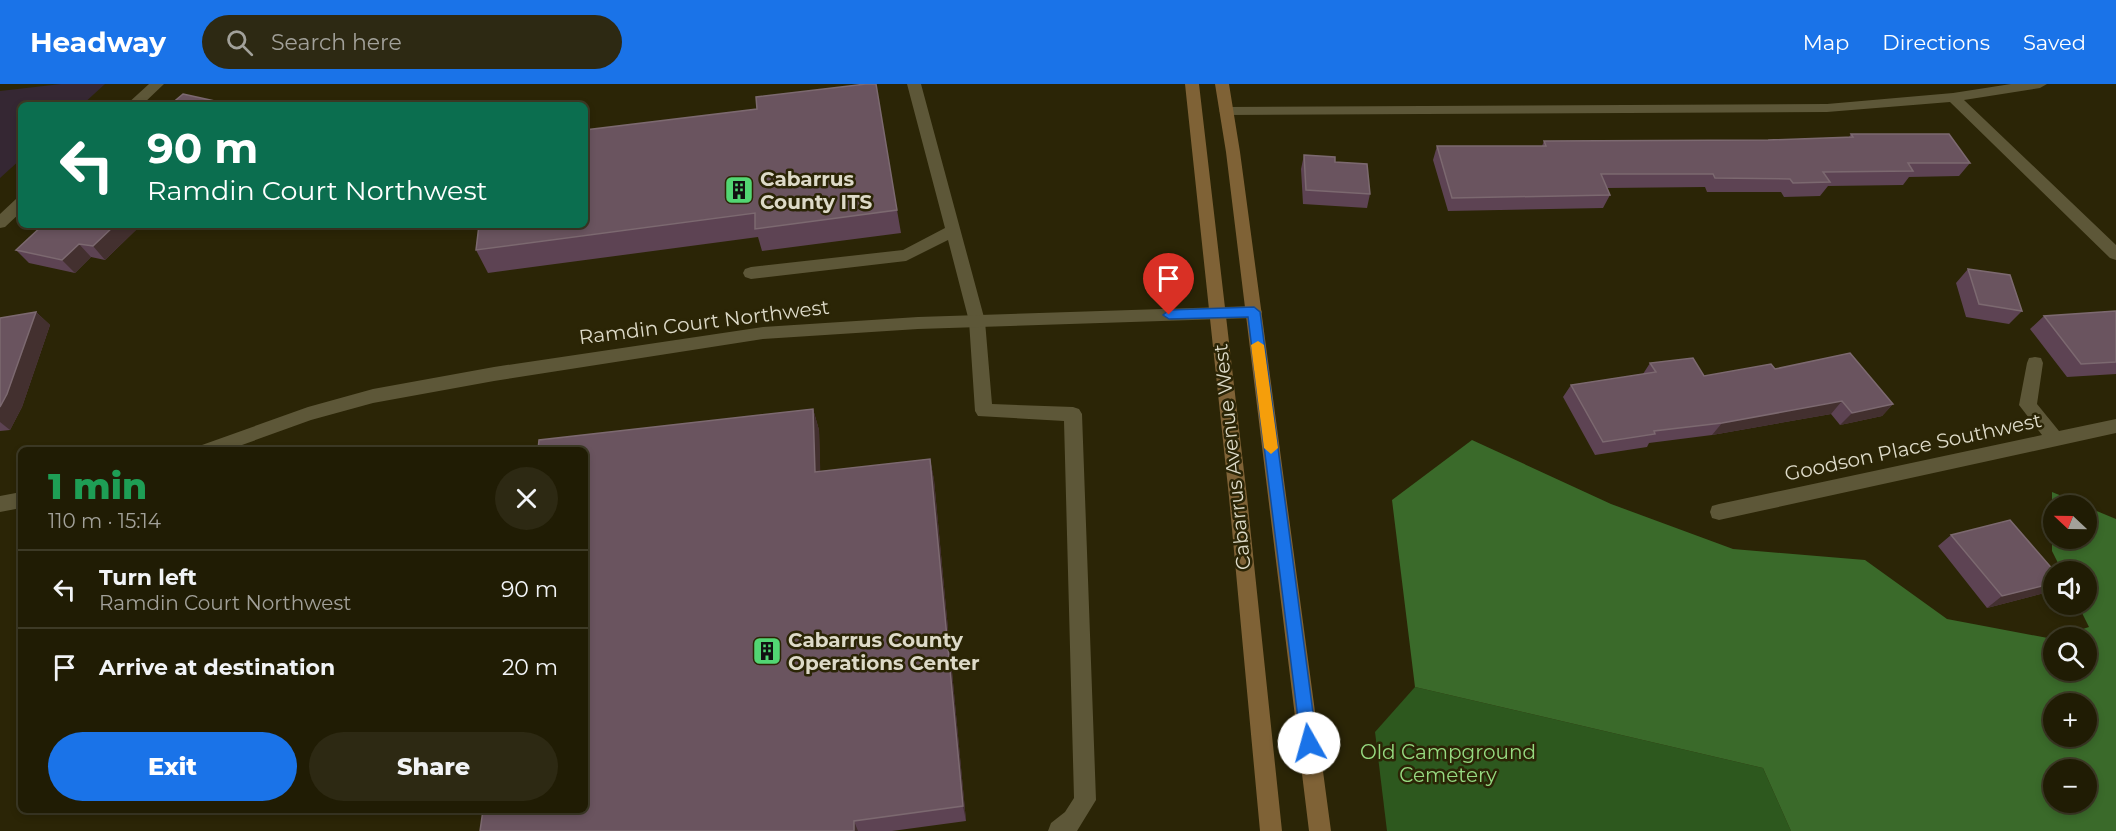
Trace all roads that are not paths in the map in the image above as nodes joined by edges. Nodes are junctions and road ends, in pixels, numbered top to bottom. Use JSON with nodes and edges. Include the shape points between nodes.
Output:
{"nodes":[{"id":1,"x":158,"y":84,"type":"edge"},
{"id":2,"x":914,"y":84,"type":"edge"},
{"id":3,"x":1192,"y":84,"type":"edge"},
{"id":4,"x":1222,"y":84,"type":"edge"},
{"id":5,"x":2040,"y":84,"type":"edge"},
{"id":6,"x":1953,"y":97,"type":"junction"},
{"id":7,"x":137,"y":102,"type":"edge"},
{"id":8,"x":1226,"y":111,"type":"junction"},
{"id":9,"x":18,"y":206,"type":"edge"},
{"id":10,"x":0,"y":223,"type":"edge"},
{"id":11,"x":953,"y":230,"type":"junction"},
{"id":12,"x":2116,"y":254,"type":"edge"},
{"id":13,"x":750,"y":273,"type":"dead end"},
{"id":14,"x":1254,"y":312,"type":"junction"},
{"id":15,"x":1216,"y":313,"type":"junction"},
{"id":16,"x":977,"y":321,"type":"junction"},
{"id":17,"x":2035,"y":363,"type":"dead end"},
{"id":18,"x":2116,"y":426,"type":"edge"},
{"id":19,"x":2055,"y":439,"type":"junction"},
{"id":20,"x":217,"y":447,"type":"edge"},
{"id":21,"x":18,"y":501,"type":"edge"},
{"id":22,"x":0,"y":504,"type":"edge"},
{"id":23,"x":1719,"y":512,"type":"dead end"},
{"id":24,"x":1059,"y":831,"type":"edge"},
{"id":25,"x":1271,"y":831,"type":"edge"},
{"id":26,"x":1320,"y":831,"type":"edge"}],
"edges":[{"from":1,"to":7,"type":"street"},
{"from":2,"to":11,"type":"street"},
{"from":3,"to":15,"type":"main road","name":"Cabarrus Avenue West"},
{"from":4,"to":8,"type":"main road","name":"Cabarrus Avenue West"},
{"from":5,"to":6,"type":"street"},
{"from":6,"to":8,"type":"street","via":[[1827,108]]},
{"from":6,"to":12,"type":"street"},
{"from":8,"to":14,"type":"main road","name":"Cabarrus Avenue West"},
{"from":9,"to":10,"type":"street"},
{"from":11,"to":13,"type":"street","via":[[906,255]]},
{"from":11,"to":16,"type":"street"},
{"from":14,"to":15,"type":"street","name":"Ramdin Court Northwest"},
{"from":14,"to":26,"type":"main road","name":"Cabarrus Avenue West"},
{"from":15,"to":16,"type":"street","name":"Ramdin Court Northwest"},
{"from":15,"to":25,"type":"main road","name":"Cabarrus Avenue West"},
{"from":16,"to":20,"type":"street","name":"Ramdin Court Northwest","via":[[763,333],[429,385],[339,405]]},
{"from":16,"to":24,"type":"street","via":[[984,411],[1073,414],[1085,801],[1073,820]]},
{"from":17,"to":19,"type":"street","via":[[2028,405]]},
{"from":18,"to":19,"type":"street","name":"Goodson Place Southwest"},
{"from":19,"to":23,"type":"street","name":"Goodson Place Southwest"},
{"from":21,"to":22,"type":"street"}]}
